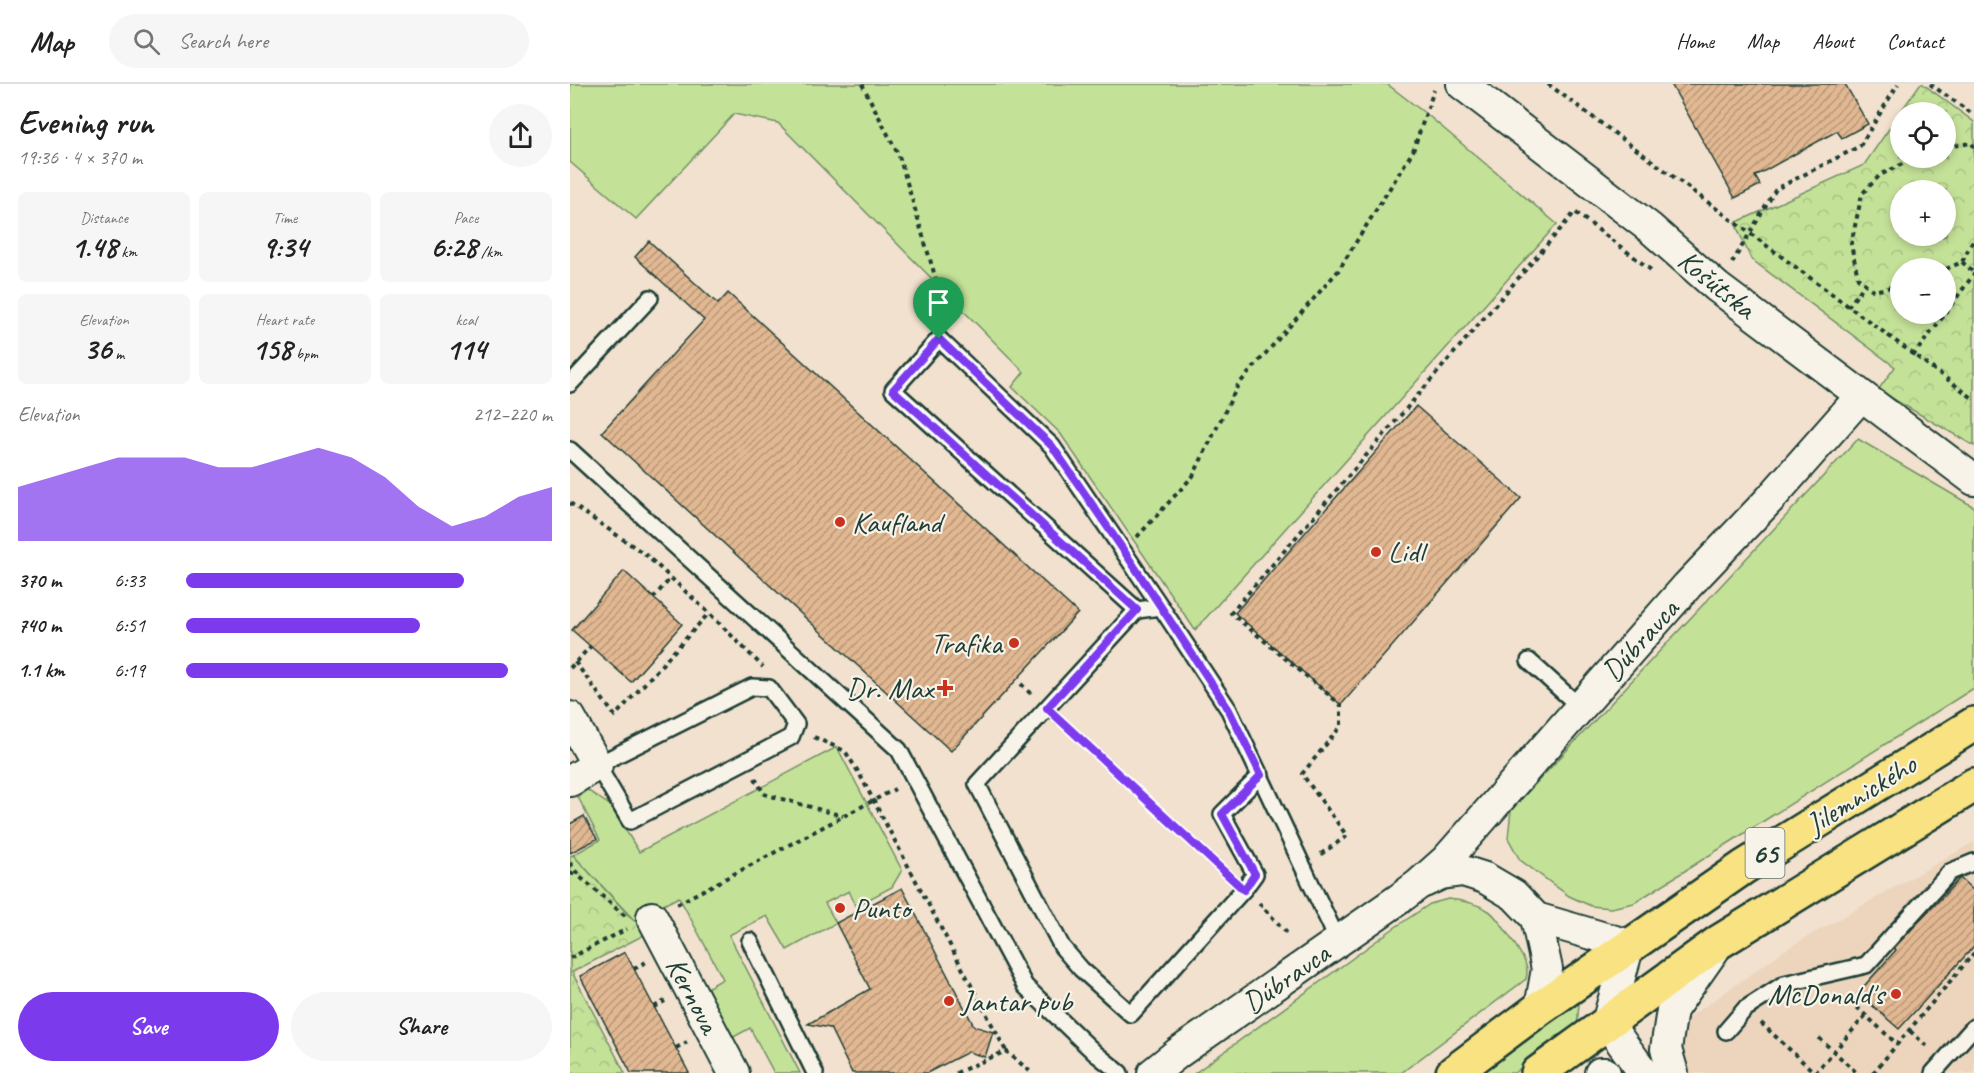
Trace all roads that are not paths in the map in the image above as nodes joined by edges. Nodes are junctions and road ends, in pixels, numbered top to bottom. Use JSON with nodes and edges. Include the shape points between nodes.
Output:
{"nodes":[{"id":1,"x":1462,"y":84,"type":"edge"},
{"id":2,"x":650,"y":298,"type":"dead end"},
{"id":3,"x":570,"y":384,"type":"edge"},
{"id":4,"x":1861,"y":396,"type":"junction"},
{"id":5,"x":570,"y":450,"type":"edge"},
{"id":6,"x":1974,"y":480,"type":"edge"},
{"id":7,"x":1161,"y":607,"type":"junction"},
{"id":8,"x":1137,"y":610,"type":"junction"},
{"id":9,"x":1529,"y":661,"type":"dead end"},
{"id":10,"x":1580,"y":707,"type":"junction"},
{"id":11,"x":570,"y":717,"type":"edge"},
{"id":12,"x":1974,"y":724,"type":"edge"},
{"id":13,"x":597,"y":765,"type":"junction"},
{"id":14,"x":1261,"y":775,"type":"junction"},
{"id":15,"x":570,"y":781,"type":"edge"},
{"id":16,"x":1974,"y":785,"type":"edge"},
{"id":17,"x":1974,"y":862,"type":"edge"},
{"id":18,"x":1419,"y":884,"type":"junction"},
{"id":19,"x":652,"y":917,"type":"road end"},
{"id":20,"x":1536,"y":918,"type":"junction"},
{"id":21,"x":750,"y":941,"type":"dead end"},
{"id":22,"x":1338,"y":941,"type":"junction"},
{"id":23,"x":1719,"y":942,"type":"junction"},
{"id":24,"x":1629,"y":945,"type":"junction"},
{"id":25,"x":1540,"y":1008,"type":"junction"},
{"id":26,"x":1607,"y":1023,"type":"junction"},
{"id":27,"x":1974,"y":1027,"type":"edge"},
{"id":28,"x":1726,"y":1030,"type":"dead end"},
{"id":29,"x":734,"y":1073,"type":"edge"},
{"id":30,"x":815,"y":1073,"type":"edge"},
{"id":31,"x":1120,"y":1073,"type":"edge"},
{"id":32,"x":1153,"y":1073,"type":"edge"},
{"id":33,"x":1453,"y":1073,"type":"edge"},
{"id":34,"x":1538,"y":1073,"type":"edge"},
{"id":35,"x":1600,"y":1073,"type":"edge"},
{"id":36,"x":1605,"y":1073,"type":"edge"},
{"id":37,"x":1644,"y":1073,"type":"edge"},
{"id":38,"x":1673,"y":1073,"type":"edge"},
{"id":39,"x":1933,"y":1073,"type":"edge"}],
"edges":[{"from":1,"to":4,"type":"street","name":"Košútska"},
{"from":2,"to":3,"type":"lane"},
{"from":4,"to":6,"type":"street","name":"Košútska"},
{"from":4,"to":10,"type":"street","name":"Dúbravca"},
{"from":5,"to":31,"type":"lane","via":[[899,750],[1025,986]]},
{"from":7,"to":8,"type":"lane"},
{"from":7,"to":8,"type":"lane","via":[[1052,446],[939,339],[893,390]]},
{"from":7,"to":14,"type":"lane","via":[[1229,710]]},
{"from":8,"to":14,"type":"lane","via":[[977,784],[1062,947],[1131,1014],[1255,874],[1222,814]]},
{"from":9,"to":10,"type":"lane"},
{"from":10,"to":18,"type":"street","name":"Dúbravca","via":[[1446,860]]},
{"from":11,"to":13,"type":"street"},
{"from":12,"to":24,"type":"main road","name":"Jilemnického","number":"65","via":[[1744,867]]},
{"from":13,"to":13,"type":"lane","via":[[752,687],[769,688],[796,724],[791,737],[630,820]]},
{"from":13,"to":15,"type":"street"},
{"from":14,"to":22,"type":"lane"},
{"from":16,"to":23,"type":"main road","name":"Jilemnického","number":"65"},
{"from":17,"to":28,"type":"lane","via":[[1950,872],[1866,965],[1784,984],[1745,1009]]},
{"from":18,"to":20,"type":"street","name":"Dúbravca","via":[[1441,874],[1463,871],[1485,878],[1514,895]]},
{"from":18,"to":22,"type":"street","name":"Dúbravca"},
{"from":19,"to":29,"type":"street","name":"Kernova"},
{"from":20,"to":24,"type":"street"},
{"from":20,"to":25,"type":"street","via":[[1547,969]]},
{"from":21,"to":30,"type":"lane"},
{"from":22,"to":32,"type":"street","name":"Dúbravca"},
{"from":23,"to":26,"type":"main road","name":"Jilemnického","number":"65"},
{"from":23,"to":38,"type":"street","name":"Jilemnického","via":[[1672,1010],[1666,1049]]},
{"from":24,"to":25,"type":"main road","name":"Jilemnického","number":"65"},
{"from":24,"to":26,"type":"street"},
{"from":25,"to":33,"type":"main road","name":"Jilemnického","number":"65"},
{"from":26,"to":34,"type":"main road","name":"Jilemnického","number":"65"},
{"from":26,"to":37,"type":"street"},
{"from":27,"to":39,"type":"lane"},
{"from":35,"to":36,"type":"street"}]}
